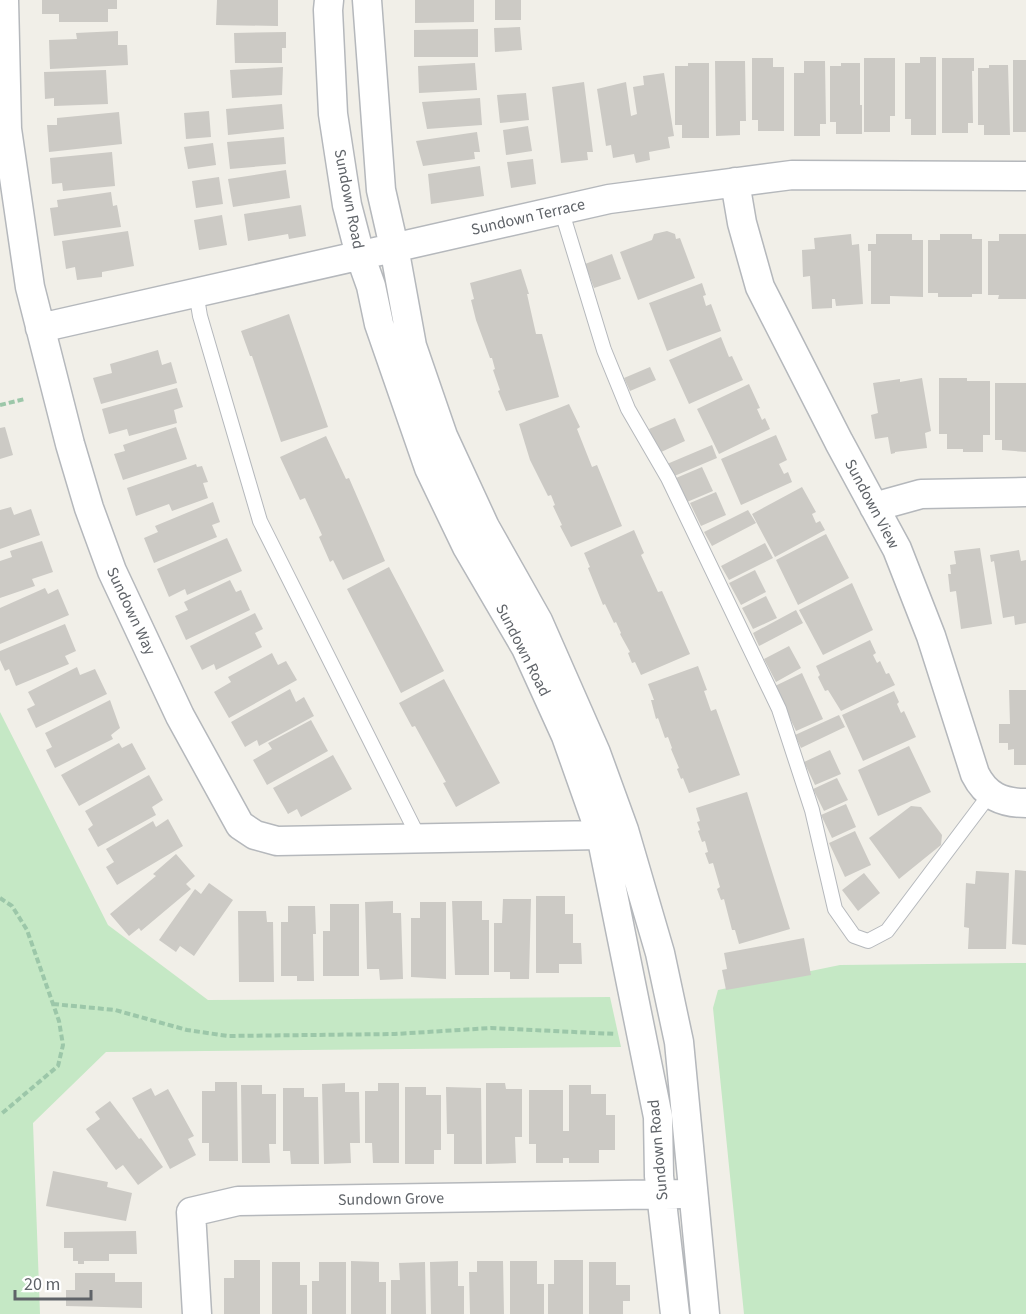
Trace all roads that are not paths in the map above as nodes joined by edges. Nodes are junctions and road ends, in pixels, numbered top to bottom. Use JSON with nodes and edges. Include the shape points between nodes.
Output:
{"nodes":[{"id":1,"x":4,"y":0,"type":"edge"},
{"id":2,"x":329,"y":0,"type":"edge"},
{"id":3,"x":367,"y":0,"type":"edge"},
{"id":4,"x":1026,"y":176,"type":"edge"},
{"id":5,"x":735,"y":182,"type":"junction"},
{"id":6,"x":561,"y":209,"type":"junction"},
{"id":7,"x":394,"y":247,"type":"junction"},
{"id":8,"x":360,"y":255,"type":"junction"},
{"id":9,"x":196,"y":292,"type":"junction"},
{"id":10,"x":40,"y":328,"type":"junction"},
{"id":11,"x":1026,"y":492,"type":"edge"},
{"id":12,"x":874,"y":507,"type":"junction"},
{"id":13,"x":990,"y":794,"type":"junction"},
{"id":14,"x":1026,"y":803,"type":"edge"},
{"id":15,"x":613,"y":832,"type":"junction"},
{"id":16,"x":419,"y":838,"type":"junction"},
{"id":17,"x":693,"y":1194,"type":"junction"},
{"id":18,"x":661,"y":1195,"type":"junction"},
{"id":19,"x":197,"y":1314,"type":"edge"},
{"id":20,"x":675,"y":1314,"type":"edge"},
{"id":21,"x":705,"y":1314,"type":"edge"}],
"edges":[{"from":1,"to":10,"type":"street","name":"Sundown Way","via":[[7,129],[30,287]]},
{"from":2,"to":8,"type":"street","name":"Sundown Road","via":[[333,114],[347,205]]},
{"from":3,"to":7,"type":"street","name":"Sundown Road","via":[[381,190]]},
{"from":4,"to":5,"type":"street","name":"Sundown Terrace","via":[[792,175]]},
{"from":5,"to":6,"type":"street","name":"Sundown Terrace"},
{"from":5,"to":12,"type":"street","name":"Sundown View","via":[[760,287]]},
{"from":6,"to":7,"type":"street","name":"Sundown Terrace"},
{"from":6,"to":13,"type":"lane","via":[[604,350],[628,409],[668,478],[779,709],[812,810],[835,909],[854,936],[868,941],[887,931]]},
{"from":7,"to":8,"type":"street","name":"Sundown Terrace"},
{"from":7,"to":15,"type":"street","name":"Sundown Road","via":[[412,346],[443,436],[485,527],[538,621],[596,753]]},
{"from":8,"to":9,"type":"street","name":"Sundown Terrace"},
{"from":8,"to":15,"type":"street","name":"Sundown Road","via":[[379,324],[429,468],[467,547],[526,648]]},
{"from":9,"to":10,"type":"street","name":"Sundown Terrace"},
{"from":9,"to":16,"type":"lane","via":[[261,520]]},
{"from":10,"to":16,"type":"street","name":"Sundown Way","via":[[89,508],[112,571],[180,716],[240,825],[255,835],[277,840]]},
{"from":11,"to":12,"type":"street","via":[[921,494]]},
{"from":12,"to":13,"type":"street","name":"Sundown View","via":[[897,549],[931,636],[972,765]]},
{"from":13,"to":14,"type":"street","via":[[1005,802]]},
{"from":15,"to":16,"type":"street","name":"Sundown Way"},
{"from":15,"to":17,"type":"street","name":"Sundown Road","via":[[660,953],[676,1024]]},
{"from":15,"to":18,"type":"street","name":"Sundown Road","via":[[658,1117]]},
{"from":17,"to":18,"type":"street","name":"Sundown Grove"},
{"from":17,"to":21,"type":"street","name":"Sundown Road"},
{"from":18,"to":19,"type":"street","name":"Sundown Grove","via":[[238,1201],[191,1212]]},
{"from":18,"to":20,"type":"street","name":"Sundown Road"}]}
